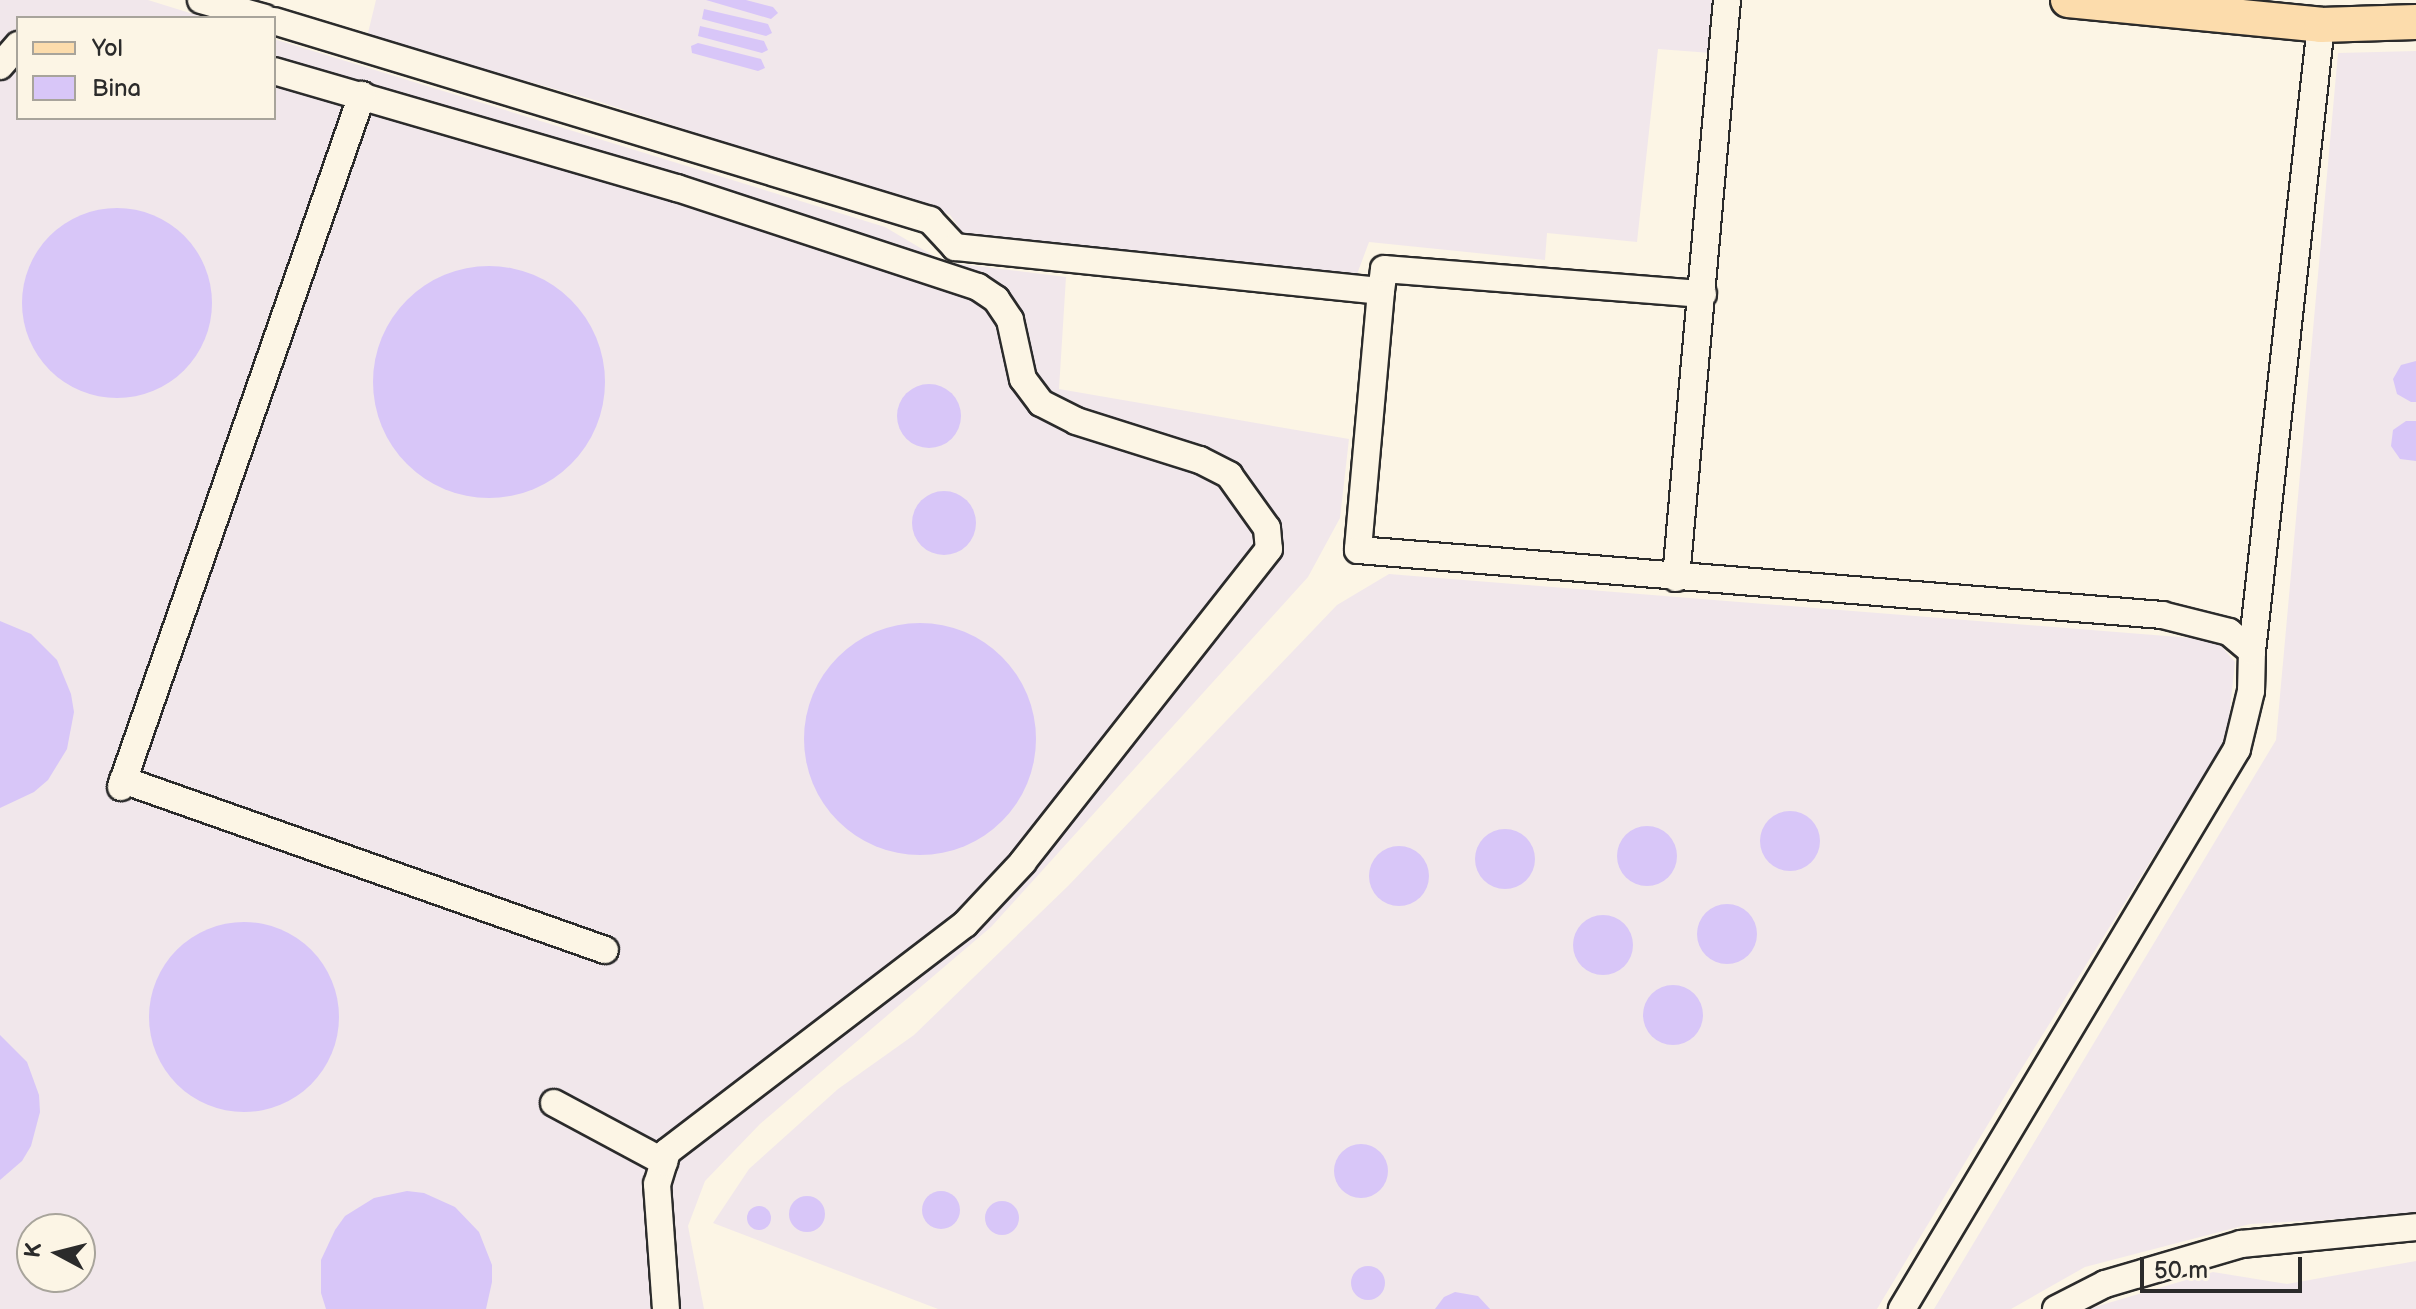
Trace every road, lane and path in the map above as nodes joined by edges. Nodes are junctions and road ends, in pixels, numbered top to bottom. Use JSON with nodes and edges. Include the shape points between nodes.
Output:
{"nodes":[{"id":1,"x":201,"y":0,"type":"edge"},
{"id":2,"x":1727,"y":0,"type":"edge"},
{"id":3,"x":2068,"y":0,"type":"edge"},
{"id":4,"x":258,"y":16,"type":"edge"},
{"id":5,"x":276,"y":22,"type":"edge"},
{"id":6,"x":2416,"y":22,"type":"edge"},
{"id":7,"x":2321,"y":25,"type":"junction"},
{"id":8,"x":16,"y":47,"type":"edge"},
{"id":9,"x":0,"y":66,"type":"edge"},
{"id":10,"x":276,"y":72,"type":"edge"},
{"id":11,"x":362,"y":95,"type":"junction"},
{"id":12,"x":1381,"y":291,"type":"junction"},
{"id":13,"x":1703,"y":294,"type":"junction"},
{"id":14,"x":1676,"y":578,"type":"junction"},
{"id":15,"x":2252,"y":651,"type":"junction"},
{"id":16,"x":605,"y":950,"type":"dead end"},
{"id":17,"x":554,"y":1103,"type":"dead end"},
{"id":18,"x":664,"y":1162,"type":"junction"},
{"id":19,"x":2416,"y":1227,"type":"edge"},
{"id":20,"x":666,"y":1309,"type":"edge"},
{"id":21,"x":1902,"y":1309,"type":"edge"},
{"id":22,"x":2056,"y":1309,"type":"edge"}],
"edges":[{"from":1,"to":4,"type":"street"},
{"from":2,"to":13,"type":"street"},
{"from":3,"to":7,"type":"main road"},
{"from":5,"to":12,"type":"street","via":[[930,220],[955,247]]},
{"from":6,"to":7,"type":"main road"},
{"from":7,"to":15,"type":"street"},
{"from":8,"to":9,"type":"street"},
{"from":10,"to":11,"type":"street"},
{"from":11,"to":16,"type":"street","via":[[122,783]]},
{"from":11,"to":18,"type":"street","via":[[677,188],[978,287],[996,299],[1010,320],[1023,379],[1041,403],[1076,421],[1200,460],[1229,475],[1267,528],[1269,549],[1023,862],[975,914],[667,1152]]},
{"from":12,"to":13,"type":"street","via":[[1384,269]]},
{"from":12,"to":14,"type":"street","via":[[1358,550]]},
{"from":13,"to":14,"type":"street"},
{"from":14,"to":15,"type":"street","via":[[2162,615],[2229,632]]},
{"from":15,"to":21,"type":"street","via":[[2251,691],[2237,749]]},
{"from":17,"to":18,"type":"street"},
{"from":18,"to":20,"type":"street","via":[[657,1184]]},
{"from":19,"to":22,"type":"street","via":[[2241,1244],[2105,1284]]}]}
